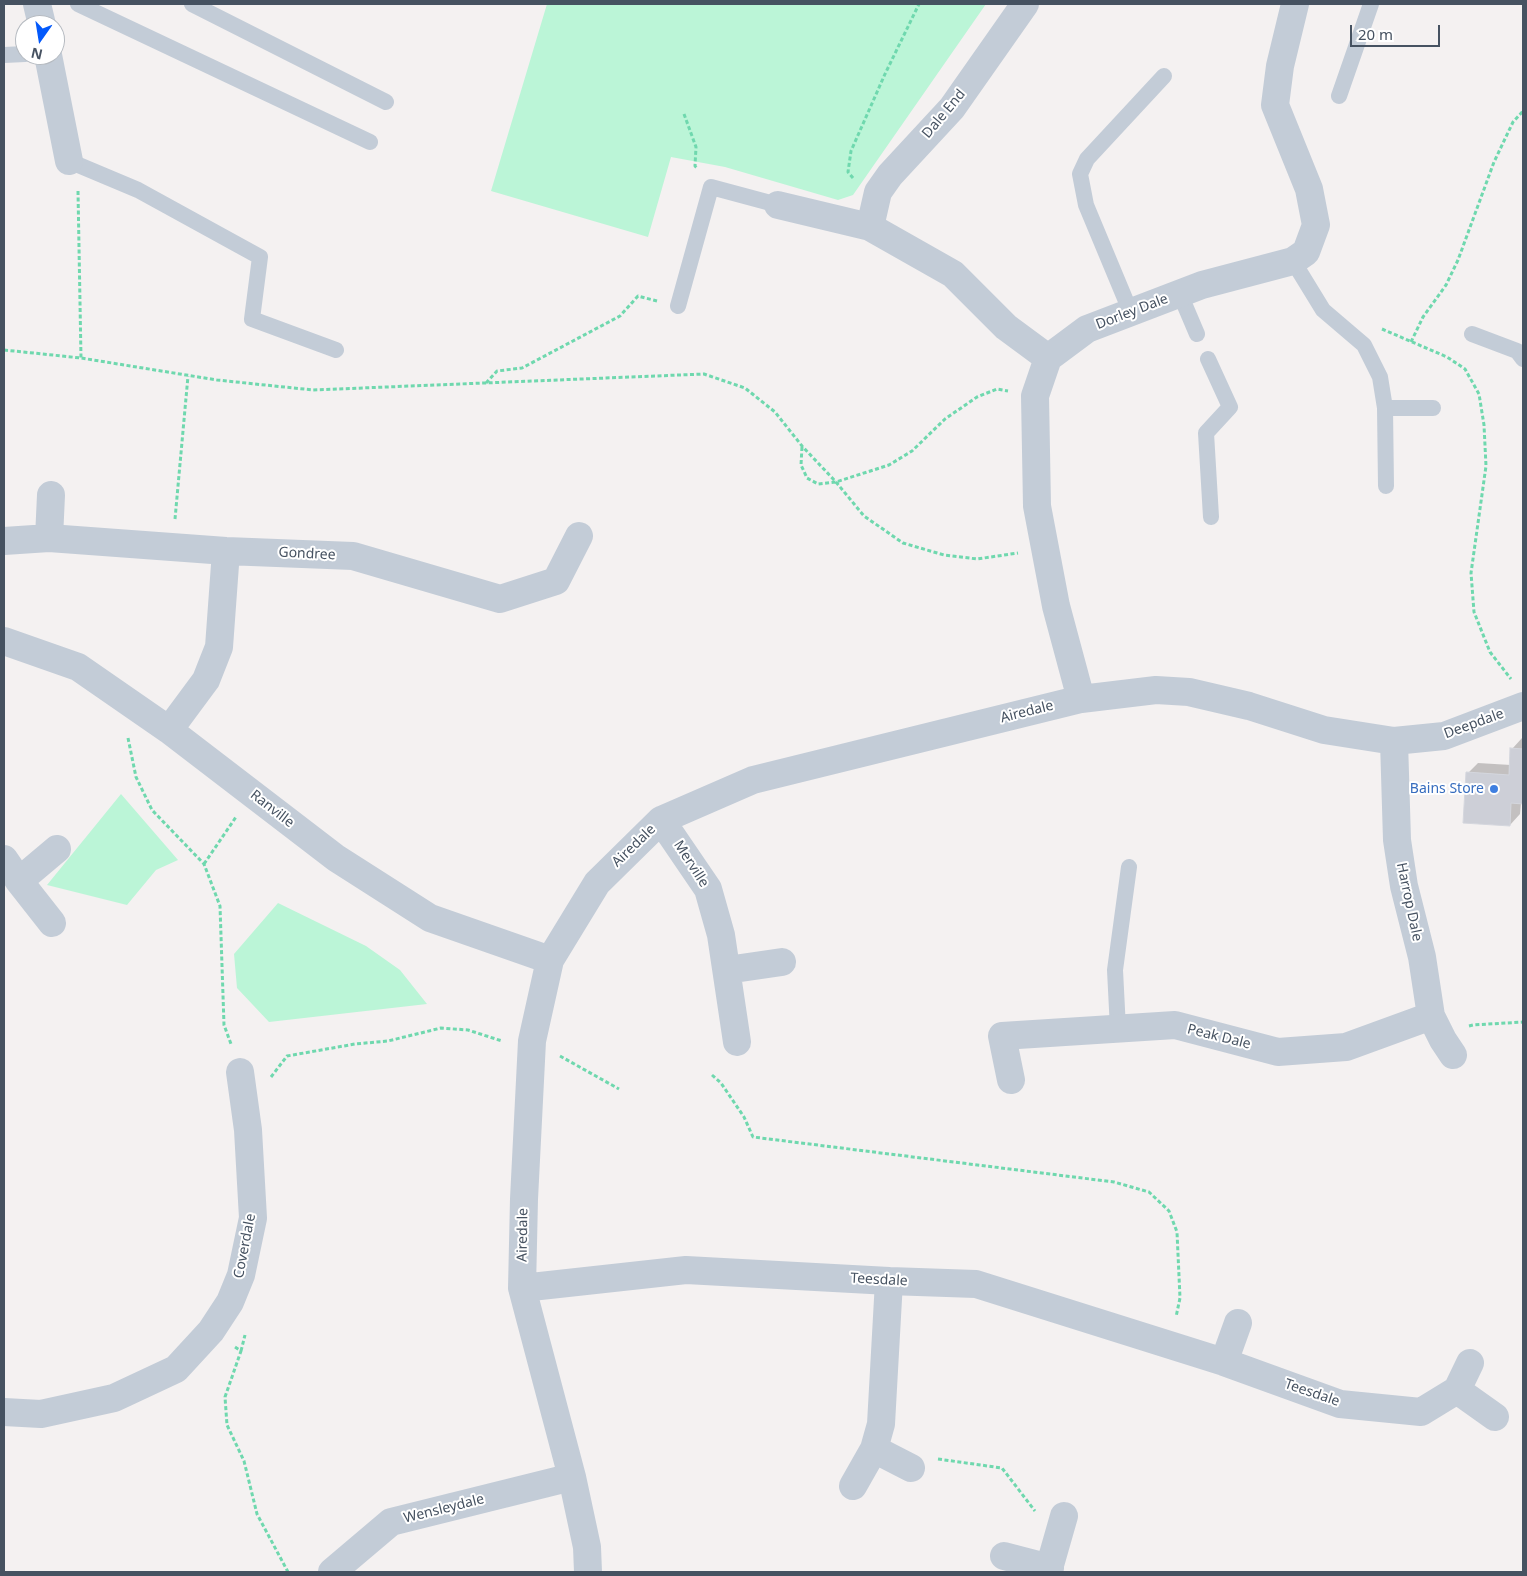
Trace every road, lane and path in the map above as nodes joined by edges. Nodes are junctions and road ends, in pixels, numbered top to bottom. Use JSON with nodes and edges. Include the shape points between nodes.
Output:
{"nodes":[{"id":1,"x":78,"y":4,"type":"edge"},
{"id":2,"x":192,"y":4,"type":"edge"},
{"id":3,"x":919,"y":4,"type":"edge"},
{"id":4,"x":1025,"y":4,"type":"edge"},
{"id":5,"x":1296,"y":4,"type":"edge"},
{"id":6,"x":1371,"y":4,"type":"edge"},
{"id":7,"x":50,"y":65,"type":"edge"},
{"id":8,"x":1164,"y":76,"type":"dead end"},
{"id":9,"x":1340,"y":96,"type":"dead end"},
{"id":10,"x":386,"y":102,"type":"dead end"},
{"id":11,"x":1523,"y":111,"type":"edge"},
{"id":12,"x":684,"y":114,"type":"dead end"},
{"id":13,"x":370,"y":142,"type":"dead end"},
{"id":14,"x":69,"y":161,"type":"junction"},
{"id":15,"x":712,"y":188,"type":"junction"},
{"id":16,"x":878,"y":192,"type":"junction"},
{"id":17,"x":778,"y":205,"type":"joint"},
{"id":18,"x":870,"y":227,"type":"junction"},
{"id":19,"x":1293,"y":261,"type":"junction"},
{"id":20,"x":1180,"y":294,"type":"junction"},
{"id":21,"x":678,"y":306,"type":"joint"},
{"id":22,"x":1131,"y":312,"type":"junction"},
{"id":23,"x":1378,"y":327,"type":"dead end"},
{"id":24,"x":1197,"y":334,"type":"dead end"},
{"id":25,"x":1472,"y":334,"type":"dead end"},
{"id":26,"x":1411,"y":342,"type":"junction"},
{"id":27,"x":4,"y":350,"type":"edge"},
{"id":28,"x":336,"y":350,"type":"dead end"},
{"id":29,"x":1521,"y":351,"type":"edge"},
{"id":30,"x":82,"y":358,"type":"junction"},
{"id":31,"x":1048,"y":358,"type":"junction"},
{"id":32,"x":1208,"y":359,"type":"dead end"},
{"id":33,"x":188,"y":376,"type":"junction"},
{"id":34,"x":486,"y":383,"type":"junction"},
{"id":35,"x":1035,"y":396,"type":"junction"},
{"id":36,"x":1386,"y":408,"type":"junction"},
{"id":37,"x":1433,"y":408,"type":"dead end"},
{"id":38,"x":802,"y":446,"type":"junction"},
{"id":39,"x":836,"y":482,"type":"junction"},
{"id":40,"x":1386,"y":486,"type":"dead end"},
{"id":41,"x":51,"y":495,"type":"dead end"},
{"id":42,"x":1211,"y":517,"type":"dead end"},
{"id":43,"x":579,"y":536,"type":"dead end"},
{"id":44,"x":49,"y":538,"type":"junction"},
{"id":45,"x":4,"y":541,"type":"edge"},
{"id":46,"x":172,"y":547,"type":"junction"},
{"id":47,"x":1045,"y":549,"type":"junction"},
{"id":48,"x":226,"y":551,"type":"junction"},
{"id":49,"x":4,"y":644,"type":"edge"},
{"id":50,"x":1509,"y":676,"type":"dead end"},
{"id":51,"x":1081,"y":699,"type":"junction"},
{"id":52,"x":126,"y":700,"type":"junction"},
{"id":53,"x":1523,"y":706,"type":"edge"},
{"id":54,"x":169,"y":730,"type":"junction"},
{"id":55,"x":1394,"y":741,"type":"junction"},
{"id":56,"x":252,"y":793,"type":"junction"},
{"id":57,"x":661,"y":820,"type":"junction"},
{"id":58,"x":58,"y":849,"type":"dead end"},
{"id":59,"x":4,"y":859,"type":"edge"},
{"id":60,"x":204,"y":864,"type":"junction"},
{"id":61,"x":1129,"y":867,"type":"dead end"},
{"id":62,"x":18,"y":881,"type":"junction"},
{"id":63,"x":52,"y":924,"type":"dead end"},
{"id":64,"x":550,"y":960,"type":"junction"},
{"id":65,"x":782,"y":962,"type":"dead end"},
{"id":66,"x":727,"y":970,"type":"junction"},
{"id":67,"x":1431,"y":1016,"type":"junction"},
{"id":68,"x":1501,"y":1022,"type":"dead end"},
{"id":69,"x":1523,"y":1022,"type":"edge"},
{"id":70,"x":1118,"y":1029,"type":"junction"},
{"id":71,"x":532,"y":1041,"type":"junction"},
{"id":72,"x":737,"y":1042,"type":"dead end"},
{"id":73,"x":1453,"y":1055,"type":"dead end"},
{"id":74,"x":240,"y":1072,"type":"joint"},
{"id":75,"x":712,"y":1076,"type":"dead end"},
{"id":76,"x":1011,"y":1080,"type":"dead end"},
{"id":77,"x":271,"y":1084,"type":"dead end"},
{"id":78,"x":619,"y":1089,"type":"dead end"},
{"id":79,"x":889,"y":1282,"type":"junction"},
{"id":80,"x":522,"y":1288,"type":"junction"},
{"id":81,"x":1238,"y":1323,"type":"dead end"},
{"id":82,"x":246,"y":1327,"type":"dead end"},
{"id":83,"x":212,"y":1331,"type":"junction"},
{"id":84,"x":1167,"y":1344,"type":"junction"},
{"id":85,"x":242,"y":1351,"type":"junction"},
{"id":86,"x":1224,"y":1362,"type":"junction"},
{"id":87,"x":1470,"y":1363,"type":"dead end"},
{"id":88,"x":1457,"y":1390,"type":"junction"},
{"id":89,"x":4,"y":1412,"type":"edge"},
{"id":90,"x":1495,"y":1417,"type":"dead end"},
{"id":91,"x":874,"y":1450,"type":"junction"},
{"id":92,"x":911,"y":1468,"type":"joint"},
{"id":93,"x":572,"y":1477,"type":"junction"},
{"id":94,"x":853,"y":1486,"type":"dead end"},
{"id":95,"x":1060,"y":1527,"type":"joint"},
{"id":96,"x":1004,"y":1556,"type":"dead end"},
{"id":97,"x":1049,"y":1570,"type":"edge"},
{"id":98,"x":288,"y":1572,"type":"edge"},
{"id":99,"x":332,"y":1572,"type":"edge"},
{"id":100,"x":588,"y":1572,"type":"edge"}],
"edges":[{"from":1,"to":13,"type":"lane"},
{"from":2,"to":10,"type":"lane"},
{"from":3,"to":16,"type":"path","via":[[851,151],[848,172],[860,186]]},
{"from":4,"to":16,"type":"street","name":"Dale End","via":[[952,108]]},
{"from":5,"to":19,"type":"street","via":[[1280,66],[1275,105],[1309,189],[1316,225],[1306,252]]},
{"from":6,"to":9,"type":"lane"},
{"from":7,"to":14,"type":"street"},
{"from":8,"to":22,"type":"lane","via":[[1087,159],[1080,174],[1086,205]]},
{"from":11,"to":26,"type":"path","via":[[1513,122],[1494,162],[1446,285],[1423,317]]},
{"from":12,"to":15,"type":"path","via":[[696,147],[695,166]]},
{"from":14,"to":28,"type":"lane","via":[[138,190],[260,257],[252,319]]},
{"from":14,"to":30,"type":"path","via":[[78,172]]},
{"from":15,"to":17,"type":"lane"},
{"from":15,"to":21,"type":"lane"},
{"from":16,"to":18,"type":"street","name":"Dale End"},
{"from":17,"to":18,"type":"street"},
{"from":18,"to":31,"type":"street","via":[[953,274],[1006,327]]},
{"from":19,"to":20,"type":"street","name":"Dorley Dale"},
{"from":19,"to":36,"type":"lane","via":[[1323,310],[1364,345],[1380,377]]},
{"from":20,"to":22,"type":"street","name":"Dorley Dale"},
{"from":20,"to":24,"type":"lane"},
{"from":21,"to":34,"type":"path","via":[[638,296],[620,316],[522,368],[497,371]]},
{"from":22,"to":31,"type":"street","name":"Dorley Dale","via":[[1087,329]]},
{"from":23,"to":26,"type":"path"},
{"from":25,"to":29,"type":"lane"},
{"from":26,"to":50,"type":"path","via":[[1447,357],[1465,369],[1479,394],[1486,466],[1471,574],[1474,612],[1490,652]]},
{"from":27,"to":30,"type":"path"},
{"from":30,"to":33,"type":"path"},
{"from":31,"to":35,"type":"street"},
{"from":32,"to":42,"type":"lane","via":[[1230,407],[1206,433]]},
{"from":33,"to":34,"type":"path","via":[[313,390]]},
{"from":33,"to":46,"type":"path"},
{"from":34,"to":38,"type":"path","via":[[704,374],[745,388],[775,412]]},
{"from":35,"to":39,"type":"path","via":[[997,389],[977,397],[945,419],[912,451],[889,465]]},
{"from":35,"to":47,"type":"street","via":[[1037,506]]},
{"from":36,"to":37,"type":"lane"},
{"from":36,"to":40,"type":"lane"},
{"from":38,"to":39,"type":"path"},
{"from":38,"to":39,"type":"path","via":[[801,465],[807,478],[818,484]]},
{"from":39,"to":47,"type":"path","via":[[864,516],[903,543],[944,555],[977,559]]},
{"from":41,"to":44,"type":"street"},
{"from":43,"to":48,"type":"street","name":"Gondree","via":[[562,589],[500,599],[354,556]]},
{"from":44,"to":45,"type":"street","name":"Gondree"},
{"from":44,"to":46,"type":"street","name":"Gondree"},
{"from":46,"to":48,"type":"street","name":"Gondree"},
{"from":47,"to":51,"type":"street","via":[[1056,606]]},
{"from":48,"to":54,"type":"street","via":[[219,647],[206,680]]},
{"from":49,"to":52,"type":"street","name":"Ranville","via":[[78,667]]},
{"from":51,"to":55,"type":"street","name":"Airedale","via":[[1156,690],[1189,692],[1249,706],[1324,730]]},
{"from":51,"to":57,"type":"street","name":"Airedale","via":[[753,780]]},
{"from":52,"to":54,"type":"street","name":"Ranville"},
{"from":52,"to":60,"type":"path","via":[[126,730],[136,777],[152,810]]},
{"from":53,"to":55,"type":"street","name":"Deepdale","via":[[1444,736]]},
{"from":54,"to":56,"type":"street","name":"Ranville"},
{"from":55,"to":67,"type":"street","name":"Harrop Dale","via":[[1397,840]]},
{"from":56,"to":60,"type":"path"},
{"from":56,"to":64,"type":"street","name":"Ranville","via":[[336,858],[430,918]]},
{"from":57,"to":64,"type":"street","name":"Airedale","via":[[597,883]]},
{"from":57,"to":66,"type":"street","name":"Merville","via":[[708,889]]},
{"from":58,"to":62,"type":"street"},
{"from":59,"to":62,"type":"street"},
{"from":60,"to":74,"type":"path","via":[[220,906],[224,1025]]},
{"from":61,"to":70,"type":"lane","via":[[1115,970]]},
{"from":62,"to":63,"type":"street"},
{"from":64,"to":71,"type":"street","name":"Airedale"},
{"from":65,"to":66,"type":"street"},
{"from":66,"to":72,"type":"street","name":"Merville"},
{"from":67,"to":70,"type":"street","name":"Peak Dale","via":[[1346,1047],[1278,1052],[1176,1025]]},
{"from":67,"to":73,"type":"street","name":"Harrop Dale"},
{"from":68,"to":69,"type":"path"},
{"from":70,"to":76,"type":"street","name":"Peak Dale","via":[[995,1028]]},
{"from":71,"to":77,"type":"path","via":[[506,1042],[468,1030],[441,1028],[287,1056],[271,1076]]},
{"from":71,"to":78,"type":"path"},
{"from":71,"to":80,"type":"street","name":"Airedale"},
{"from":74,"to":83,"type":"street","name":"Coverdale","via":[[248,1130],[253,1218],[241,1275],[230,1302]]},
{"from":75,"to":84,"type":"path","via":[[722,1083],[753,1137],[1114,1182],[1149,1192],[1169,1211],[1177,1232],[1180,1298]]},
{"from":79,"to":80,"type":"street","name":"Teesdale","via":[[686,1270]]},
{"from":79,"to":84,"type":"street","name":"Teesdale","via":[[976,1284]]},
{"from":79,"to":91,"type":"street","via":[[881,1424]]},
{"from":80,"to":93,"type":"street","name":"Airedale"},
{"from":81,"to":86,"type":"street"},
{"from":82,"to":85,"type":"path"},
{"from":83,"to":85,"type":"path"},
{"from":83,"to":89,"type":"street","name":"Coverdale","via":[[176,1369],[114,1398],[41,1414]]},
{"from":84,"to":86,"type":"street","name":"Teesdale"},
{"from":85,"to":98,"type":"path","via":[[225,1397],[227,1425],[244,1461],[257,1514]]},
{"from":86,"to":88,"type":"street","name":"Teesdale","via":[[1340,1404],[1421,1412]]},
{"from":87,"to":88,"type":"street"},
{"from":88,"to":90,"type":"street"},
{"from":91,"to":92,"type":"street"},
{"from":91,"to":94,"type":"street"},
{"from":92,"to":95,"type":"path","via":[[926,1457],[1002,1468]]},
{"from":93,"to":99,"type":"street","name":"Wensleydale","via":[[391,1522]]},
{"from":93,"to":100,"type":"street","name":"Airedale","via":[[588,1547]]},
{"from":95,"to":97,"type":"street"},
{"from":96,"to":97,"type":"street"}]}
